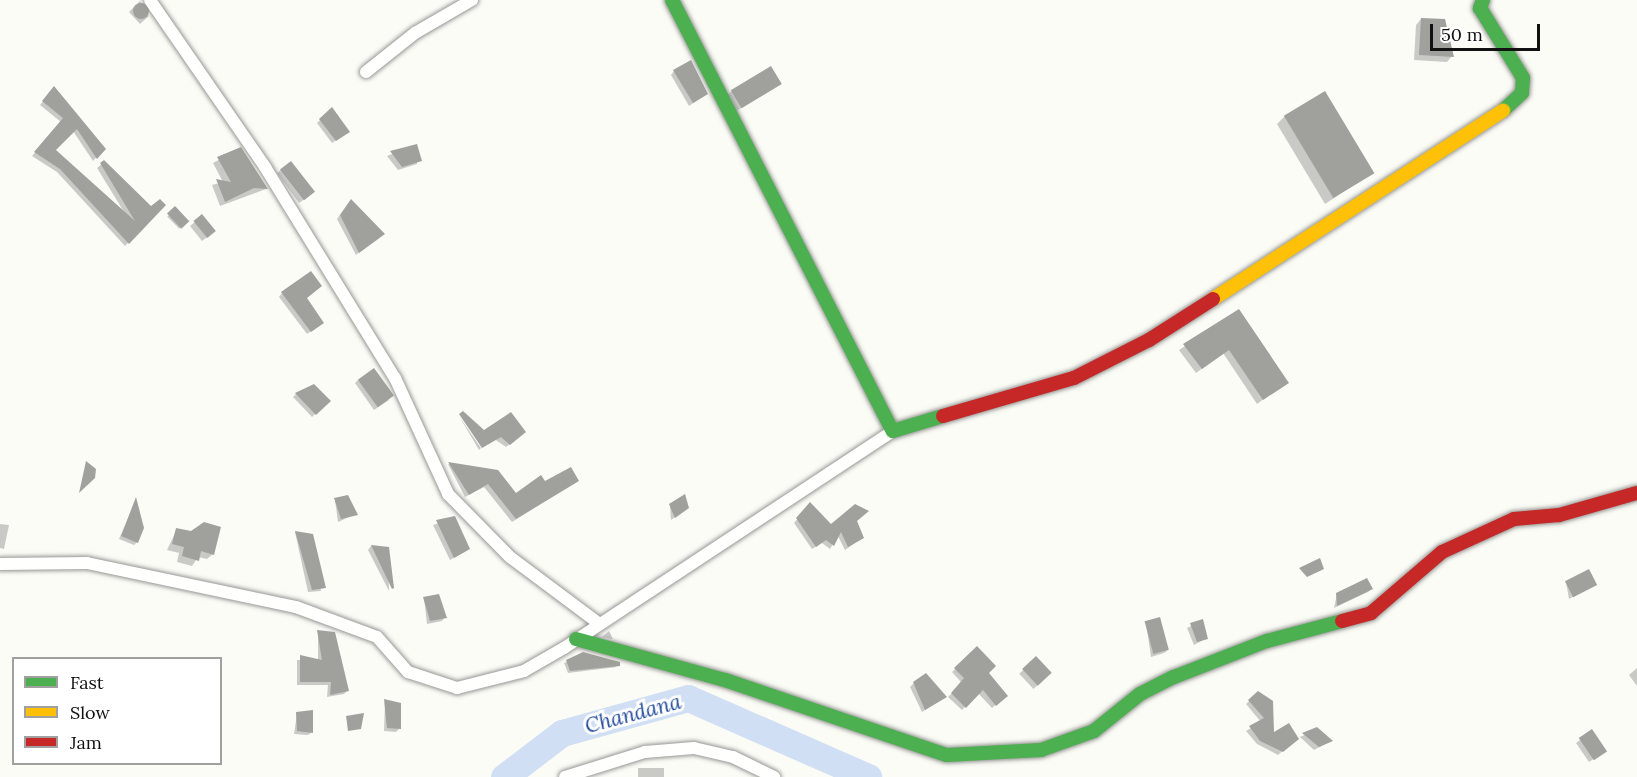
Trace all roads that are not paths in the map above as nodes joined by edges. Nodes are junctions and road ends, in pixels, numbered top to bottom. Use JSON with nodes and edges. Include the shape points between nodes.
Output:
{"nodes":[{"id":1,"x":150,"y":0,"type":"edge"},
{"id":2,"x":472,"y":0,"type":"edge"},
{"id":3,"x":672,"y":0,"type":"edge"},
{"id":4,"x":1484,"y":0,"type":"edge"},
{"id":5,"x":366,"y":72,"type":"dead end"},
{"id":6,"x":893,"y":430,"type":"junction"},
{"id":7,"x":1637,"y":493,"type":"edge"},
{"id":8,"x":0,"y":564,"type":"edge"},
{"id":9,"x":597,"y":622,"type":"junction"},
{"id":10,"x":576,"y":639,"type":"junction"},
{"id":11,"x":565,"y":777,"type":"edge"},
{"id":12,"x":774,"y":777,"type":"edge"}],
"edges":[{"from":1,"to":9,"type":"street","via":[[265,167],[395,378],[448,494],[510,557]]},
{"from":2,"to":5,"type":"street","via":[[415,33]]},
{"from":3,"to":6,"type":"street"},
{"from":4,"to":6,"type":"street","via":[[1480,8],[1523,78],[1522,93],[1513,104],[1256,275],[1149,340],[1074,378]]},
{"from":6,"to":9,"type":"street","via":[[710,556]]},
{"from":7,"to":10,"type":"street","via":[[1559,515],[1514,519],[1442,552],[1371,613],[1267,641],[1174,677],[1140,694],[1094,731],[1041,750],[947,755],[725,680]]},
{"from":8,"to":10,"type":"street","via":[[87,563],[296,607],[377,637],[408,672],[457,688],[524,671]]},
{"from":9,"to":10,"type":"street"},
{"from":11,"to":12,"type":"street","via":[[645,752],[694,748],[733,757]]}]}
